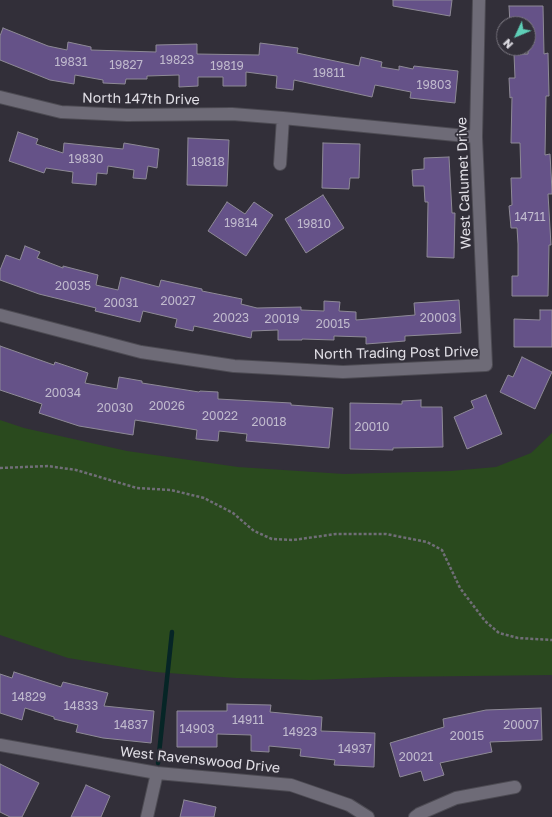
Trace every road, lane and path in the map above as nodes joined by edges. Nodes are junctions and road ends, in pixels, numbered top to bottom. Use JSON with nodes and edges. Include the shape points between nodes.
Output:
{"nodes":[{"id":1,"x":479,"y":0,"type":"edge"},
{"id":2,"x":0,"y":97,"type":"edge"},
{"id":3,"x":284,"y":118,"type":"junction"},
{"id":4,"x":476,"y":137,"type":"junction"},
{"id":5,"x":280,"y":164,"type":"dead end"},
{"id":6,"x":0,"y":315,"type":"edge"},
{"id":7,"x":486,"y":365,"type":"joint"},
{"id":8,"x":0,"y":468,"type":"edge"},
{"id":9,"x":552,"y":640,"type":"edge"},
{"id":10,"x":0,"y":745,"type":"edge"},
{"id":11,"x":157,"y":773,"type":"junction"},
{"id":12,"x":515,"y":787,"type":"dead end"},
{"id":13,"x":148,"y":817,"type":"edge"},
{"id":14,"x":368,"y":817,"type":"edge"},
{"id":15,"x":414,"y":817,"type":"edge"}],
"edges":[{"from":1,"to":4,"type":"street","name":"West Calumet Drive"},
{"from":2,"to":3,"type":"street","name":"North 147th Drive","via":[[61,112],[127,115],[232,114]]},
{"from":3,"to":4,"type":"street","name":"North 147th Drive"},
{"from":3,"to":5,"type":"street"},
{"from":4,"to":7,"type":"street","name":"West Calumet Drive"},
{"from":6,"to":7,"type":"street","name":"North Trading Post Drive","via":[[141,352],[234,366],[343,372]]},
{"from":8,"to":9,"type":"path","via":[[48,466],[76,470],[137,488],[171,490],[204,498],[233,513],[254,531],[272,539],[293,540],[336,534],[386,534],[427,542],[442,550],[460,588],[485,621],[500,632],[518,638]]},
{"from":10,"to":11,"type":"street","name":"West Ravenswood Drive"},
{"from":11,"to":13,"type":"street"},
{"from":11,"to":14,"type":"street","name":"West Ravenswood Drive","via":[[291,785],[349,805]]},
{"from":12,"to":15,"type":"street","via":[[456,798]]}]}
